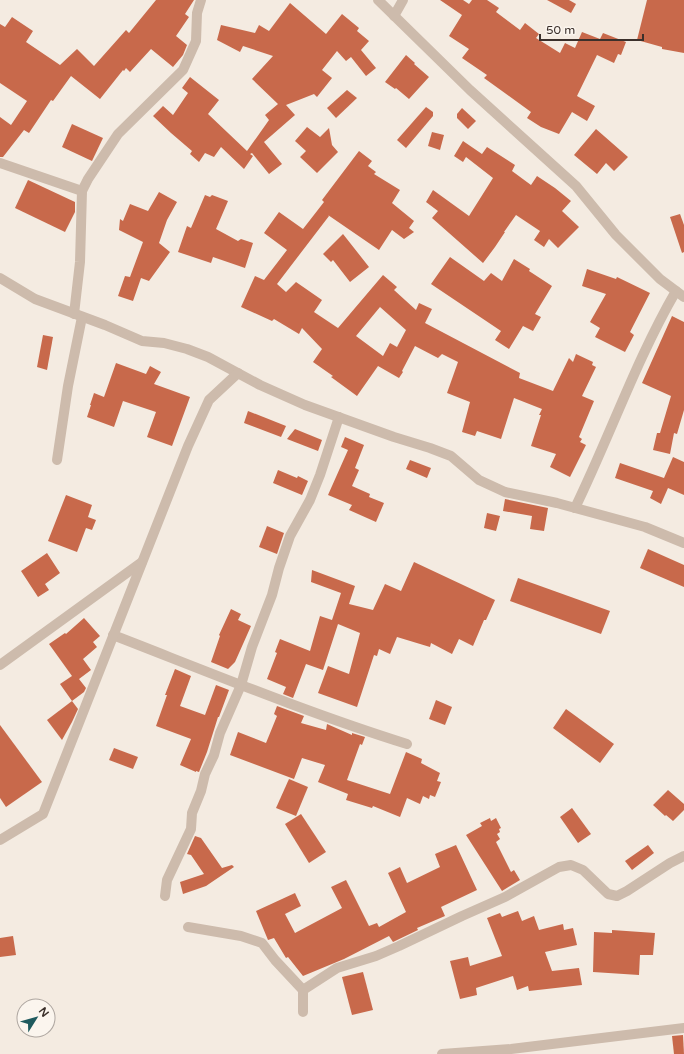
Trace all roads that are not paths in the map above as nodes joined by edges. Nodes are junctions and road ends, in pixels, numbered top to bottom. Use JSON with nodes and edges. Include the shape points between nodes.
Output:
{"nodes":[{"id":1,"x":201,"y":0,"type":"edge"},
{"id":2,"x":378,"y":0,"type":"edge"},
{"id":3,"x":403,"y":0,"type":"edge"},
{"id":4,"x":394,"y":16,"type":"junction"},
{"id":5,"x":0,"y":163,"type":"edge"},
{"id":6,"x":82,"y":190,"type":"junction"},
{"id":7,"x":0,"y":278,"type":"edge"},
{"id":8,"x":680,"y":294,"type":"edge"},
{"id":9,"x":78,"y":316,"type":"junction"},
{"id":10,"x":238,"y":373,"type":"junction"},
{"id":11,"x":339,"y":417,"type":"junction"},
{"id":12,"x":57,"y":460,"type":"dead end"},
{"id":13,"x":575,"y":508,"type":"junction"},
{"id":14,"x":684,"y":544,"type":"edge"},
{"id":15,"x":142,"y":562,"type":"junction"},
{"id":16,"x":114,"y":635,"type":"junction"},
{"id":17,"x":0,"y":665,"type":"edge"},
{"id":18,"x":241,"y":685,"type":"junction"},
{"id":19,"x":407,"y":744,"type":"dead end"},
{"id":20,"x":0,"y":840,"type":"edge"},
{"id":21,"x":684,"y":856,"type":"edge"},
{"id":22,"x":165,"y":896,"type":"dead end"},
{"id":23,"x":188,"y":927,"type":"dead end"},
{"id":24,"x":303,"y":990,"type":"junction"},
{"id":25,"x":303,"y":1012,"type":"dead end"},
{"id":26,"x":684,"y":1028,"type":"edge"},
{"id":27,"x":442,"y":1054,"type":"edge"}],
"edges":[{"from":1,"to":6,"type":"street","via":[[197,13],[196,41],[183,70],[118,134]]},
{"from":2,"to":4,"type":"street"},
{"from":3,"to":4,"type":"street"},
{"from":4,"to":8,"type":"street","via":[[470,90],[576,186],[616,235],[660,279]]},
{"from":5,"to":6,"type":"street"},
{"from":6,"to":9,"type":"street"},
{"from":7,"to":9,"type":"street","via":[[36,299]]},
{"from":8,"to":13,"type":"street","via":[[657,323]]},
{"from":9,"to":10,"type":"street","via":[[142,341],[187,349]]},
{"from":9,"to":12,"type":"street"},
{"from":10,"to":11,"type":"street","via":[[305,405]]},
{"from":10,"to":15,"type":"street","via":[[209,400]]},
{"from":11,"to":13,"type":"street","via":[[451,456],[479,480],[504,492]]},
{"from":11,"to":18,"type":"street","via":[[310,500],[290,536]]},
{"from":13,"to":14,"type":"street","via":[[645,527]]},
{"from":15,"to":16,"type":"street"},
{"from":15,"to":17,"type":"street"},
{"from":16,"to":18,"type":"street"},
{"from":16,"to":20,"type":"street","via":[[43,814]]},
{"from":18,"to":19,"type":"street","via":[[358,729]]},
{"from":18,"to":22,"type":"street","via":[[205,774],[192,813],[191,829],[167,880]]},
{"from":21,"to":24,"type":"street","via":[[617,896],[608,894],[583,870],[571,865],[559,867],[505,897],[399,946],[337,968]]},
{"from":23,"to":24,"type":"street","via":[[241,936],[262,943]]},
{"from":24,"to":25,"type":"street"},
{"from":26,"to":27,"type":"street","via":[[511,1049]]}]}
